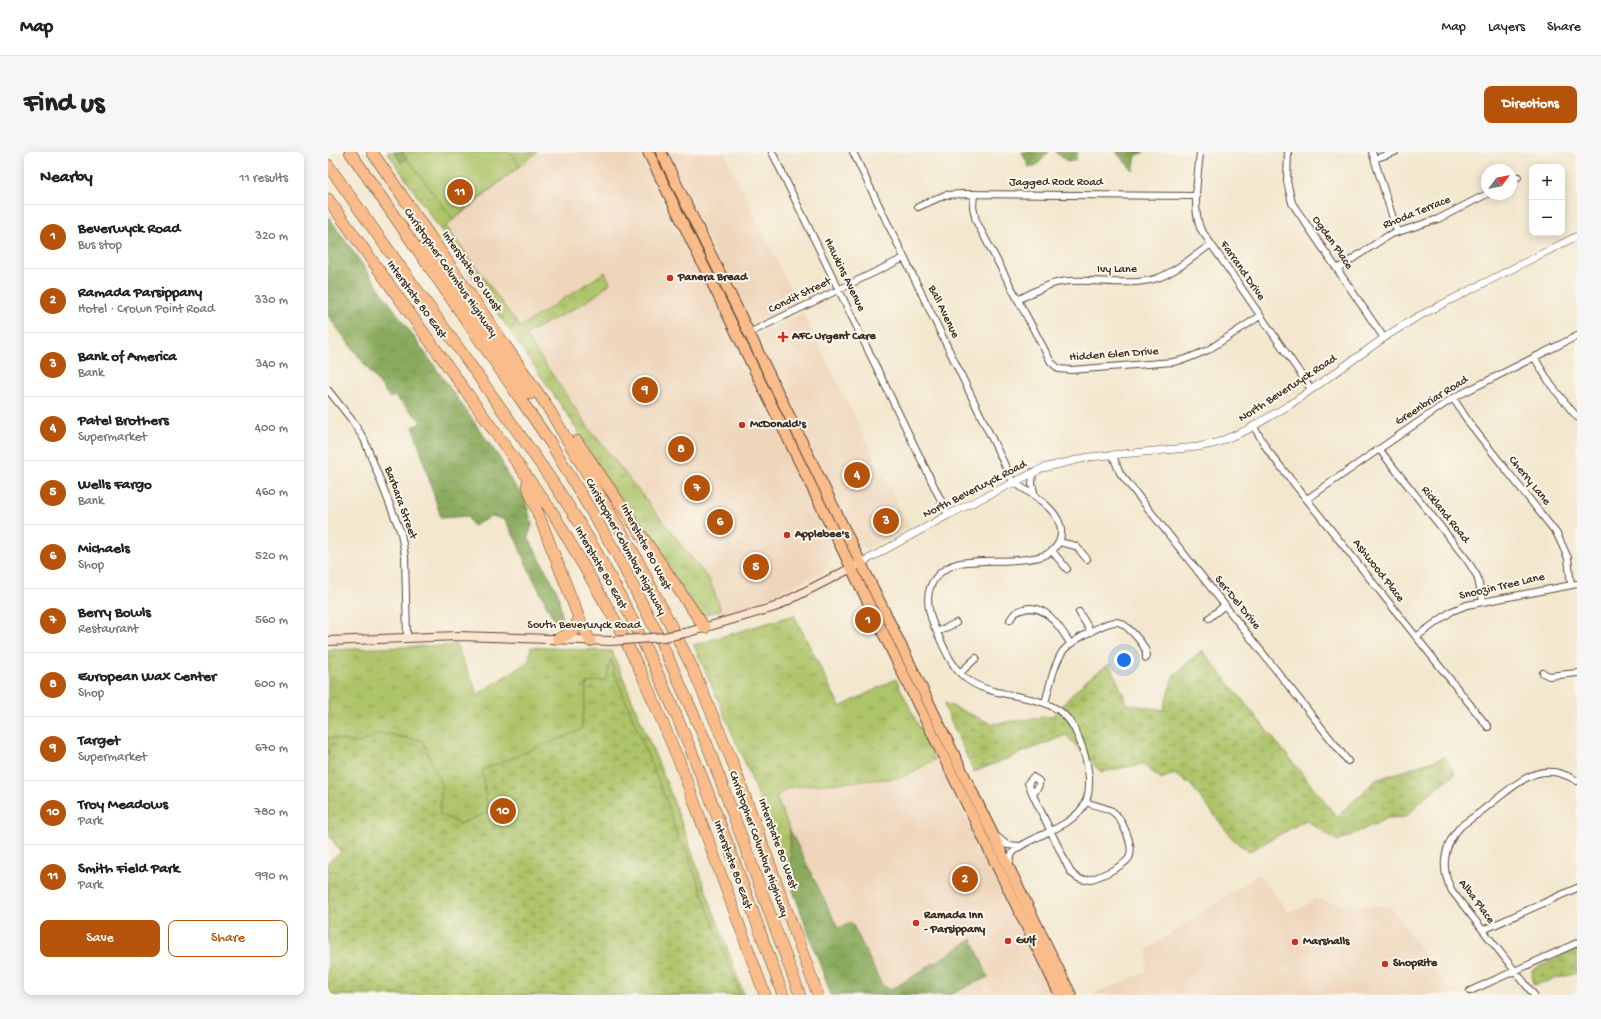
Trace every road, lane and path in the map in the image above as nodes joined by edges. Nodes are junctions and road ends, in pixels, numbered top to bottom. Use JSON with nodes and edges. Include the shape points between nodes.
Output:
{"nodes":[{"id":1,"x":350,"y":152,"type":"edge"},
{"id":2,"x":372,"y":152,"type":"edge"},
{"id":3,"x":648,"y":152,"type":"edge"},
{"id":4,"x":661,"y":152,"type":"edge"},
{"id":5,"x":772,"y":152,"type":"edge"},
{"id":6,"x":852,"y":152,"type":"edge"},
{"id":7,"x":1200,"y":152,"type":"edge"},
{"id":8,"x":1288,"y":152,"type":"edge"},
{"id":9,"x":1372,"y":152,"type":"edge"},
{"id":10,"x":1395,"y":152,"type":"edge"},
{"id":11,"x":1374,"y":159,"type":"junction"},
{"id":12,"x":328,"y":165,"type":"edge"},
{"id":13,"x":365,"y":174,"type":"junction"},
{"id":14,"x":974,"y":194,"type":"junction"},
{"id":15,"x":1197,"y":196,"type":"junction"},
{"id":16,"x":1481,"y":197,"type":"edge"},
{"id":17,"x":328,"y":199,"type":"edge"},
{"id":18,"x":918,"y":207,"type":"dead end"},
{"id":19,"x":1397,"y":231,"type":"junction"},
{"id":20,"x":1577,"y":236,"type":"edge"},
{"id":21,"x":1210,"y":245,"type":"junction"},
{"id":22,"x":904,"y":258,"type":"junction"},
{"id":23,"x":1337,"y":269,"type":"junction"},
{"id":24,"x":839,"y":290,"type":"junction"},
{"id":25,"x":1018,"y":300,"type":"junction"},
{"id":26,"x":1260,"y":316,"type":"junction"},
{"id":27,"x":749,"y":333,"type":"junction"},
{"id":28,"x":1577,"y":336,"type":"edge"},
{"id":29,"x":1384,"y":338,"type":"junction"},
{"id":30,"x":1534,"y":357,"type":"junction"},
{"id":31,"x":1311,"y":389,"type":"junction"},
{"id":32,"x":328,"y":390,"type":"edge"},
{"id":33,"x":1453,"y":398,"type":"junction"},
{"id":34,"x":547,"y":406,"type":"junction"},
{"id":35,"x":1577,"y":417,"type":"edge"},
{"id":36,"x":1254,"y":427,"type":"junction"},
{"id":37,"x":1379,"y":449,"type":"junction"},
{"id":38,"x":512,"y":456,"type":"junction"},
{"id":39,"x":1112,"y":456,"type":"junction"},
{"id":40,"x":1033,"y":472,"type":"junction"},
{"id":41,"x":1013,"y":482,"type":"junction"},
{"id":42,"x":1035,"y":496,"type":"junction"},
{"id":43,"x":1307,"y":500,"type":"junction"},
{"id":44,"x":948,"y":515,"type":"junction"},
{"id":45,"x":1059,"y":542,"type":"junction"},
{"id":46,"x":1052,"y":551,"type":"junction"},
{"id":47,"x":1088,"y":559,"type":"dead end"},
{"id":48,"x":861,"y":563,"type":"junction"},
{"id":49,"x":850,"y":568,"type":"junction"},
{"id":50,"x":1067,"y":570,"type":"dead end"},
{"id":51,"x":1574,"y":584,"type":"edge"},
{"id":52,"x":658,"y":600,"type":"junction"},
{"id":53,"x":1483,"y":601,"type":"junction"},
{"id":54,"x":1224,"y":605,"type":"junction"},
{"id":55,"x":1079,"y":612,"type":"dead end"},
{"id":56,"x":579,"y":618,"type":"junction"},
{"id":57,"x":1210,"y":618,"type":"dead end"},
{"id":58,"x":1010,"y":620,"type":"dead end"},
{"id":59,"x":956,"y":623,"type":"dead end"},
{"id":60,"x":705,"y":628,"type":"junction"},
{"id":61,"x":937,"y":632,"type":"junction"},
{"id":62,"x":1091,"y":632,"type":"junction"},
{"id":63,"x":1416,"y":637,"type":"junction"},
{"id":64,"x":407,"y":638,"type":"junction"},
{"id":65,"x":558,"y":640,"type":"junction"},
{"id":66,"x":328,"y":641,"type":"edge"},
{"id":67,"x":590,"y":641,"type":"junction"},
{"id":68,"x":1070,"y":643,"type":"junction"},
{"id":69,"x":976,"y":658,"type":"dead end"},
{"id":70,"x":1146,"y":658,"type":"dead end"},
{"id":71,"x":960,"y":673,"type":"junction"},
{"id":72,"x":1543,"y":673,"type":"dead end"},
{"id":73,"x":1577,"y":673,"type":"edge"},
{"id":74,"x":1045,"y":703,"type":"junction"},
{"id":75,"x":1488,"y":727,"type":"dead end"},
{"id":76,"x":1348,"y":761,"type":"dead end"},
{"id":77,"x":1577,"y":781,"type":"edge"},
{"id":78,"x":1033,"y":795,"type":"dead end"},
{"id":79,"x":1085,"y":802,"type":"junction"},
{"id":80,"x":1050,"y":831,"type":"junction"},
{"id":81,"x":993,"y":833,"type":"junction"},
{"id":82,"x":1021,"y":846,"type":"junction"},
{"id":83,"x":1010,"y":869,"type":"junction"},
{"id":84,"x":1577,"y":888,"type":"edge"},
{"id":85,"x":1483,"y":930,"type":"junction"},
{"id":86,"x":1577,"y":943,"type":"edge"},
{"id":87,"x":1514,"y":971,"type":"junction"},
{"id":88,"x":1470,"y":990,"type":"dead end"},
{"id":89,"x":765,"y":995,"type":"edge"},
{"id":90,"x":783,"y":995,"type":"edge"},
{"id":91,"x":800,"y":995,"type":"edge"},
{"id":92,"x":818,"y":995,"type":"edge"},
{"id":93,"x":1060,"y":995,"type":"edge"},
{"id":94,"x":1072,"y":995,"type":"edge"},
{"id":95,"x":1534,"y":995,"type":"edge"}],
"edges":[{"from":1,"to":13,"type":"highway","name":"Christopher Columbus Highway"},
{"from":2,"to":34,"type":"highway","name":"Interstate 80 West"},
{"from":3,"to":49,"type":"highway","via":[[794,448]]},
{"from":4,"to":27,"type":"highway"},
{"from":5,"to":24,"type":"street","name":"Hawkins Avenue"},
{"from":6,"to":22,"type":"street","name":"Ball Avenue"},
{"from":7,"to":15,"type":"street","name":"Farrand Drive"},
{"from":8,"to":23,"type":"street","name":"Ogden Place","via":[[1287,181],[1292,203]]},
{"from":9,"to":11,"type":"street"},
{"from":10,"to":11,"type":"street"},
{"from":11,"to":19,"type":"street"},
{"from":12,"to":90,"type":"highway","via":[[548,475],[606,570],[647,651],[696,760]]},
{"from":13,"to":52,"type":"highway","via":[[380,186],[547,417]]},
{"from":13,"to":91,"type":"highway","name":"Christopher Columbus Highway","via":[[550,442],[598,520],[630,579],[672,663],[707,744]]},
{"from":14,"to":15,"type":"street","name":"Jagged Rock Road"},
{"from":14,"to":18,"type":"street","name":"Jagged Rock Road","via":[[945,195]]},
{"from":14,"to":25,"type":"street","name":"Hidden Glen Drive","via":[[976,221]]},
{"from":15,"to":21,"type":"street","name":"Farrand Drive","via":[[1198,221]]},
{"from":16,"to":19,"type":"street","name":"Rhoda Terrace","via":[[1438,219]]},
{"from":17,"to":38,"type":"highway","name":"Interstate 80 East"},
{"from":19,"to":23,"type":"street","name":"Rhoda Terrace"},
{"from":20,"to":29,"type":"street","name":"North Beverwyck Road","via":[[1417,317]]},
{"from":21,"to":25,"type":"street","name":"Ivy Lane","via":[[1171,272],[1157,278],[1139,281],[1059,282]]},
{"from":21,"to":26,"type":"street","name":"Farrand Drive"},
{"from":22,"to":24,"type":"street","name":"Condit Street"},
{"from":22,"to":41,"type":"street","name":"Ball Avenue"},
{"from":23,"to":29,"type":"street","name":"Ogden Place"},
{"from":24,"to":27,"type":"street","name":"Condit Street"},
{"from":24,"to":44,"type":"street","name":"Hawkins Avenue"},
{"from":25,"to":26,"type":"street","name":"Hidden Glen Drive","via":[[1051,362],[1063,370],[1186,359],[1214,347]]},
{"from":26,"to":31,"type":"street","name":"Farrand Drive"},
{"from":27,"to":48,"type":"highway"},
{"from":28,"to":30,"type":"street","name":"Greenbriar Road"},
{"from":29,"to":31,"type":"street","name":"North Beverwyck Road"},
{"from":30,"to":33,"type":"street","name":"Greenbriar Road"},
{"from":30,"to":35,"type":"street","via":[[1551,385]]},
{"from":31,"to":36,"type":"street","name":"North Beverwyck Road"},
{"from":32,"to":64,"type":"street","name":"Barbara Street","via":[[364,439],[401,533],[405,556]]},
{"from":33,"to":37,"type":"street","name":"Greenbriar Road"},
{"from":33,"to":51,"type":"street","name":"Cherry Lane","via":[[1470,424],[1557,534],[1568,558]]},
{"from":34,"to":52,"type":"highway","name":"Interstate 80 West","via":[[609,509]]},
{"from":34,"to":60,"type":"highway","via":[[562,418]]},
{"from":36,"to":39,"type":"street","name":"North Beverwyck Road","via":[[1233,437],[1198,447]]},
{"from":36,"to":43,"type":"street","name":"Ashwood Place","via":[[1269,452]]},
{"from":37,"to":43,"type":"street","name":"Greenbriar Road"},
{"from":37,"to":53,"type":"street","name":"Rickland Road","via":[[1467,560],[1477,576]]},
{"from":38,"to":56,"type":"highway","via":[[533,498]]},
{"from":38,"to":89,"type":"highway","name":"Interstate 80 East","via":[[572,544],[640,670],[695,801]]},
{"from":39,"to":40,"type":"street","name":"North Beverwyck Road","via":[[1075,460]]},
{"from":39,"to":54,"type":"street","name":"Ser-Del Drive","via":[[1120,473]]},
{"from":40,"to":41,"type":"street","name":"North Beverwyck Road"},
{"from":40,"to":42,"type":"street"},
{"from":41,"to":42,"type":"street"},
{"from":41,"to":44,"type":"street","name":"North Beverwyck Road"},
{"from":42,"to":45,"type":"street","via":[[1057,518],[1061,532]]},
{"from":43,"to":63,"type":"street","name":"Ashwood Place"},
{"from":44,"to":48,"type":"street","name":"North Beverwyck Road"},
{"from":45,"to":46,"type":"street"},
{"from":45,"to":47,"type":"street","via":[[1076,546]]},
{"from":46,"to":50,"type":"street"},
{"from":46,"to":61,"type":"street","via":[[1038,557],[960,563],[946,569],[931,584],[927,598]]},
{"from":48,"to":49,"type":"main road","name":"South Beverwyck Road"},
{"from":48,"to":81,"type":"highway"},
{"from":49,"to":60,"type":"main road","name":"South Beverwyck Road","via":[[782,604]]},
{"from":49,"to":93,"type":"highway"},
{"from":51,"to":53,"type":"street","name":"Snoozin Tree Lane"},
{"from":52,"to":92,"type":"highway","name":"Interstate 80 West","via":[[693,669],[730,756]]},
{"from":53,"to":63,"type":"street","name":"Snoozin Tree Lane","via":[[1452,611]]},
{"from":54,"to":57,"type":"street"},
{"from":54,"to":76,"type":"street","name":"Ser-Del Drive"},
{"from":55,"to":62,"type":"street"},
{"from":56,"to":65,"type":"highway","via":[[574,631]]},
{"from":56,"to":67,"type":"highway"},
{"from":58,"to":68,"type":"street","via":[[1021,610],[1038,610],[1051,617]]},
{"from":59,"to":61,"type":"street"},
{"from":60,"to":67,"type":"main road","name":"South Beverwyck Road","bridge":true,"via":[[651,638]]},
{"from":61,"to":71,"type":"street"},
{"from":62,"to":68,"type":"street"},
{"from":62,"to":70,"type":"street","via":[[1107,624],[1124,624],[1146,649]]},
{"from":63,"to":75,"type":"street","name":"Ashwood Place"},
{"from":64,"to":65,"type":"main road","name":"South Beverwyck Road","via":[[458,636]]},
{"from":64,"to":66,"type":"main road","name":"South Beverwyck Road"},
{"from":65,"to":67,"type":"main road","name":"South Beverwyck Road"},
{"from":68,"to":74,"type":"street","via":[[1063,651],[1054,672]]},
{"from":69,"to":71,"type":"street"},
{"from":71,"to":74,"type":"street","via":[[983,687]]},
{"from":72,"to":73,"type":"street","via":[[1549,676]]},
{"from":74,"to":79,"type":"street","via":[[1065,716],[1080,742],[1090,776]]},
{"from":77,"to":85,"type":"street","name":"Alba Place","via":[[1566,775],[1550,772],[1528,775],[1461,826],[1452,837],[1444,859],[1446,878],[1452,891]]},
{"from":78,"to":80,"type":"street"},
{"from":79,"to":80,"type":"street","via":[[1082,810],[1070,821]]},
{"from":79,"to":80,"type":"street","via":[[1111,811],[1116,816],[1131,846],[1125,863],[1096,878],[1078,879],[1070,871]]},
{"from":80,"to":82,"type":"street"},
{"from":81,"to":82,"type":"street","via":[[1007,845]]},
{"from":81,"to":83,"type":"highway"},
{"from":82,"to":83,"type":"street","via":[[1011,856]]},
{"from":83,"to":94,"type":"highway"},
{"from":84,"to":85,"type":"street"},
{"from":85,"to":87,"type":"street","name":"Alba Place"},
{"from":86,"to":87,"type":"street"},
{"from":87,"to":88,"type":"street"},
{"from":87,"to":95,"type":"street","name":"Alba Place"}]}
